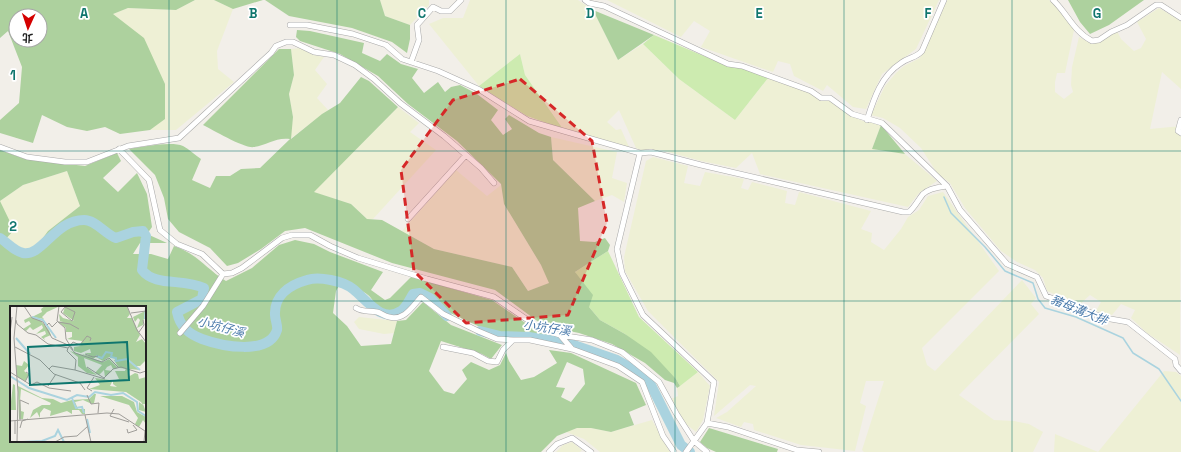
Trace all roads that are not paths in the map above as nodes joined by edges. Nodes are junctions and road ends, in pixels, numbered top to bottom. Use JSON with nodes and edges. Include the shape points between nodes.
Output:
{"nodes":[{"id":1,"x":461,"y":0,"type":"edge"},
{"id":2,"x":585,"y":0,"type":"edge"},
{"id":3,"x":944,"y":0,"type":"edge"},
{"id":4,"x":1053,"y":0,"type":"edge"},
{"id":5,"x":1181,"y":18,"type":"edge"},
{"id":6,"x":290,"y":25,"type":"dead end"},
{"id":7,"x":411,"y":62,"type":"junction"},
{"id":8,"x":867,"y":120,"type":"junction"},
{"id":9,"x":1181,"y":120,"type":"edge"},
{"id":10,"x":1181,"y":133,"type":"edge"},
{"id":11,"x":0,"y":147,"type":"edge"},
{"id":12,"x":119,"y":149,"type":"junction"},
{"id":13,"x":640,"y":154,"type":"junction"},
{"id":14,"x":466,"y":155,"type":"junction"},
{"id":15,"x":494,"y":183,"type":"dead end"},
{"id":16,"x":948,"y":186,"type":"junction"},
{"id":17,"x":408,"y":219,"type":"dead end"},
{"id":18,"x":223,"y":274,"type":"junction"},
{"id":19,"x":356,"y":308,"type":"dead end"},
{"id":20,"x":181,"y":332,"type":"dead end"},
{"id":21,"x":560,"y":335,"type":"junction"},
{"id":22,"x":514,"y":340,"type":"junction"},
{"id":23,"x":443,"y":346,"type":"dead end"},
{"id":24,"x":572,"y":349,"type":"junction"},
{"id":25,"x":1181,"y":371,"type":"edge"},
{"id":26,"x":707,"y":424,"type":"junction"},
{"id":27,"x":694,"y":441,"type":"junction"},
{"id":28,"x":549,"y":452,"type":"edge"},
{"id":29,"x":592,"y":452,"type":"edge"},
{"id":30,"x":674,"y":452,"type":"edge"},
{"id":31,"x":686,"y":452,"type":"edge"},
{"id":32,"x":707,"y":452,"type":"edge"},
{"id":33,"x":820,"y":452,"type":"edge"}],
"edges":[{"from":1,"to":7,"type":"street","via":[[450,11],[441,11],[433,7],[422,17],[417,25],[419,40]]},
{"from":2,"to":8,"type":"street","via":[[604,6],[728,64],[742,66],[811,91],[821,98],[830,98],[852,114]]},
{"from":3,"to":8,"type":"street","via":[[922,50],[918,56],[903,61],[889,71]]},
{"from":4,"to":5,"type":"street","via":[[1080,34],[1092,41],[1099,40],[1127,25],[1156,5],[1161,5]]},
{"from":6,"to":7,"type":"street","via":[[307,25],[353,34],[386,45],[402,59]]},
{"from":7,"to":13,"type":"street","via":[[480,90],[529,121]]},
{"from":8,"to":16,"type":"street","via":[[882,123]]},
{"from":9,"to":10,"type":"street","via":[[1178,131]]},
{"from":11,"to":12,"type":"street","via":[[27,157],[80,162],[87,162]]},
{"from":12,"to":14,"type":"street","via":[[183,137],[276,46],[293,42],[314,52],[334,55],[355,66]]},
{"from":12,"to":18,"type":"street","via":[[149,180],[160,230],[177,244],[202,254]]},
{"from":13,"to":16,"type":"street","via":[[651,152],[903,212],[909,212],[917,205],[923,194],[934,188]]},
{"from":13,"to":26,"type":"street","via":[[617,249],[622,273],[643,315],[714,382]]},
{"from":14,"to":15,"type":"street"},
{"from":14,"to":17,"type":"street"},
{"from":16,"to":25,"type":"street","via":[[960,210],[990,246],[1007,264],[1037,277],[1046,296],[1105,318],[1128,322],[1175,360]]},
{"from":18,"to":20,"type":"street","via":[[204,306]]},
{"from":18,"to":21,"type":"street","via":[[242,268],[282,238],[310,235],[358,258],[494,297],[541,329]]},
{"from":19,"to":22,"type":"street","via":[[362,312],[397,317],[408,314],[421,297],[443,314],[478,331],[498,340]]},
{"from":21,"to":24,"type":"street"},
{"from":21,"to":27,"type":"street","via":[[592,340],[622,352],[642,367],[659,382]]},
{"from":22,"to":23,"type":"street","via":[[503,350],[497,362],[488,362],[472,353]]},
{"from":22,"to":24,"type":"street","via":[[530,340]]},
{"from":24,"to":30,"type":"street","via":[[618,366],[642,382],[663,436]]},
{"from":26,"to":27,"type":"street"},
{"from":26,"to":33,"type":"street","via":[[728,427],[797,450]]},
{"from":27,"to":31,"type":"street"},
{"from":27,"to":32,"type":"street"},
{"from":28,"to":29,"type":"street","via":[[556,444],[572,438]]}]}
